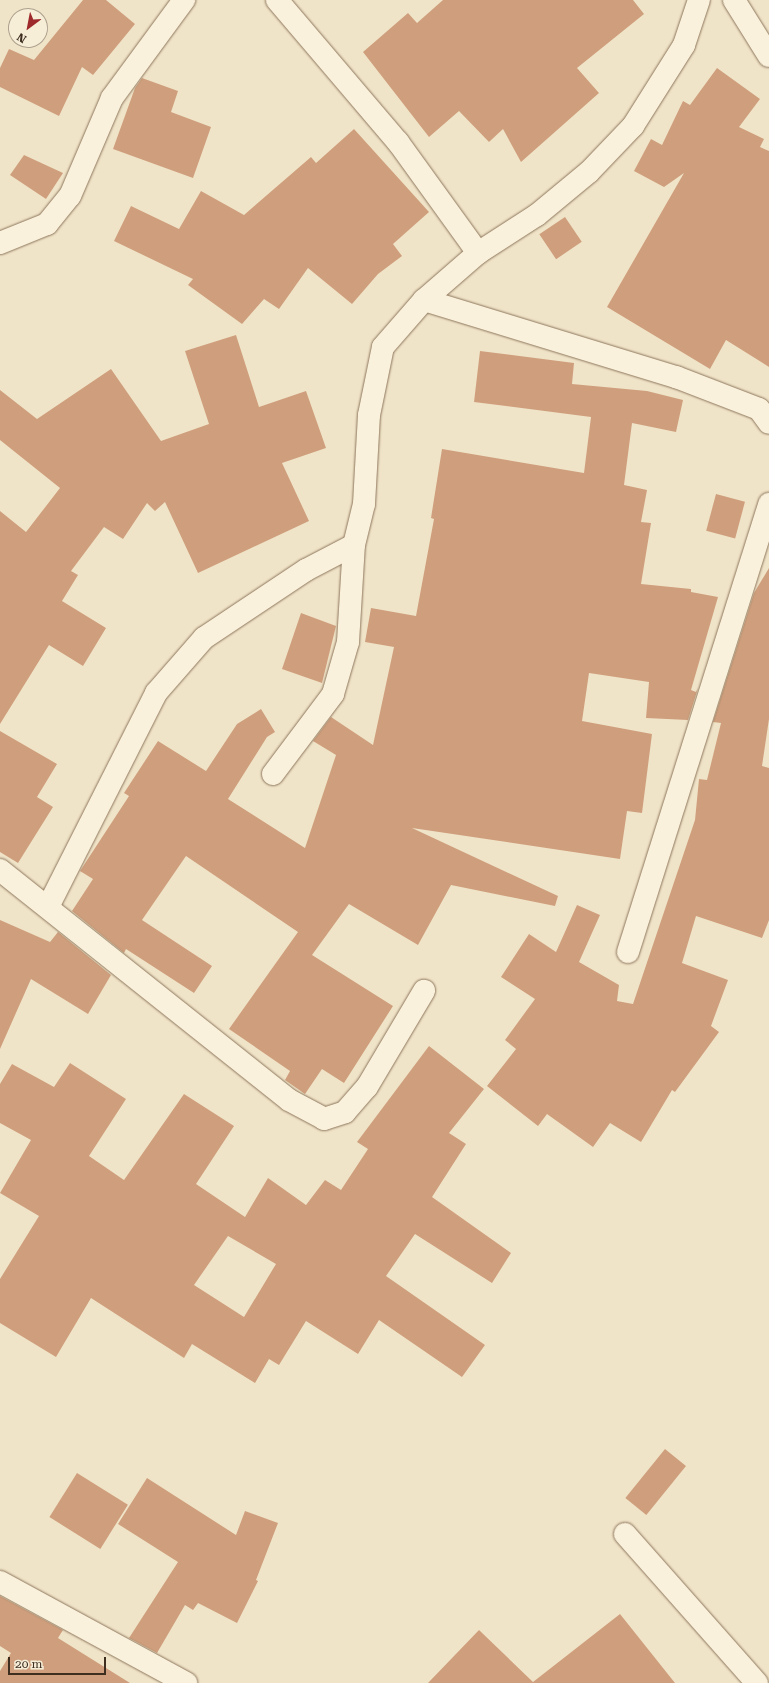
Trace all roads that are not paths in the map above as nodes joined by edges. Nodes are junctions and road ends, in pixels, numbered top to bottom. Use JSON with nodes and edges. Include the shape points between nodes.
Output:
{"nodes":[{"id":1,"x":184,"y":0,"type":"edge"},
{"id":2,"x":277,"y":0,"type":"edge"},
{"id":3,"x":699,"y":0,"type":"edge"},
{"id":4,"x":734,"y":0,"type":"edge"},
{"id":5,"x":769,"y":56,"type":"edge"},
{"id":6,"x":0,"y":244,"type":"edge"},
{"id":7,"x":478,"y":253,"type":"junction"},
{"id":8,"x":424,"y":300,"type":"junction"},
{"id":9,"x":769,"y":423,"type":"edge"},
{"id":10,"x":769,"y":504,"type":"edge"},
{"id":11,"x":354,"y":545,"type":"junction"},
{"id":12,"x":273,"y":774,"type":"dead end"},
{"id":13,"x":0,"y":870,"type":"edge"},
{"id":14,"x":48,"y":907,"type":"junction"},
{"id":15,"x":628,"y":952,"type":"dead end"},
{"id":16,"x":424,"y":991,"type":"dead end"},
{"id":17,"x":625,"y":1534,"type":"dead end"},
{"id":18,"x":0,"y":1582,"type":"edge"},
{"id":19,"x":186,"y":1683,"type":"edge"},
{"id":20,"x":757,"y":1683,"type":"edge"}],
"edges":[{"from":1,"to":6,"type":"street","via":[[112,98],[70,196],[47,224]]},
{"from":2,"to":7,"type":"street","via":[[398,142]]},
{"from":3,"to":7,"type":"street","via":[[684,45],[633,126],[589,172],[536,215]]},
{"from":4,"to":5,"type":"street"},
{"from":7,"to":8,"type":"street"},
{"from":8,"to":9,"type":"street","via":[[676,377],[759,409]]},
{"from":8,"to":11,"type":"street","via":[[384,347],[369,415],[364,504]]},
{"from":10,"to":15,"type":"street"},
{"from":11,"to":12,"type":"street","via":[[348,642],[333,694]]},
{"from":11,"to":14,"type":"street","via":[[306,570],[204,638],[156,693]]},
{"from":13,"to":14,"type":"street"},
{"from":14,"to":16,"type":"street","via":[[289,1100],[324,1119],[345,1112],[367,1087]]},
{"from":17,"to":20,"type":"street"},
{"from":18,"to":19,"type":"street"}]}
